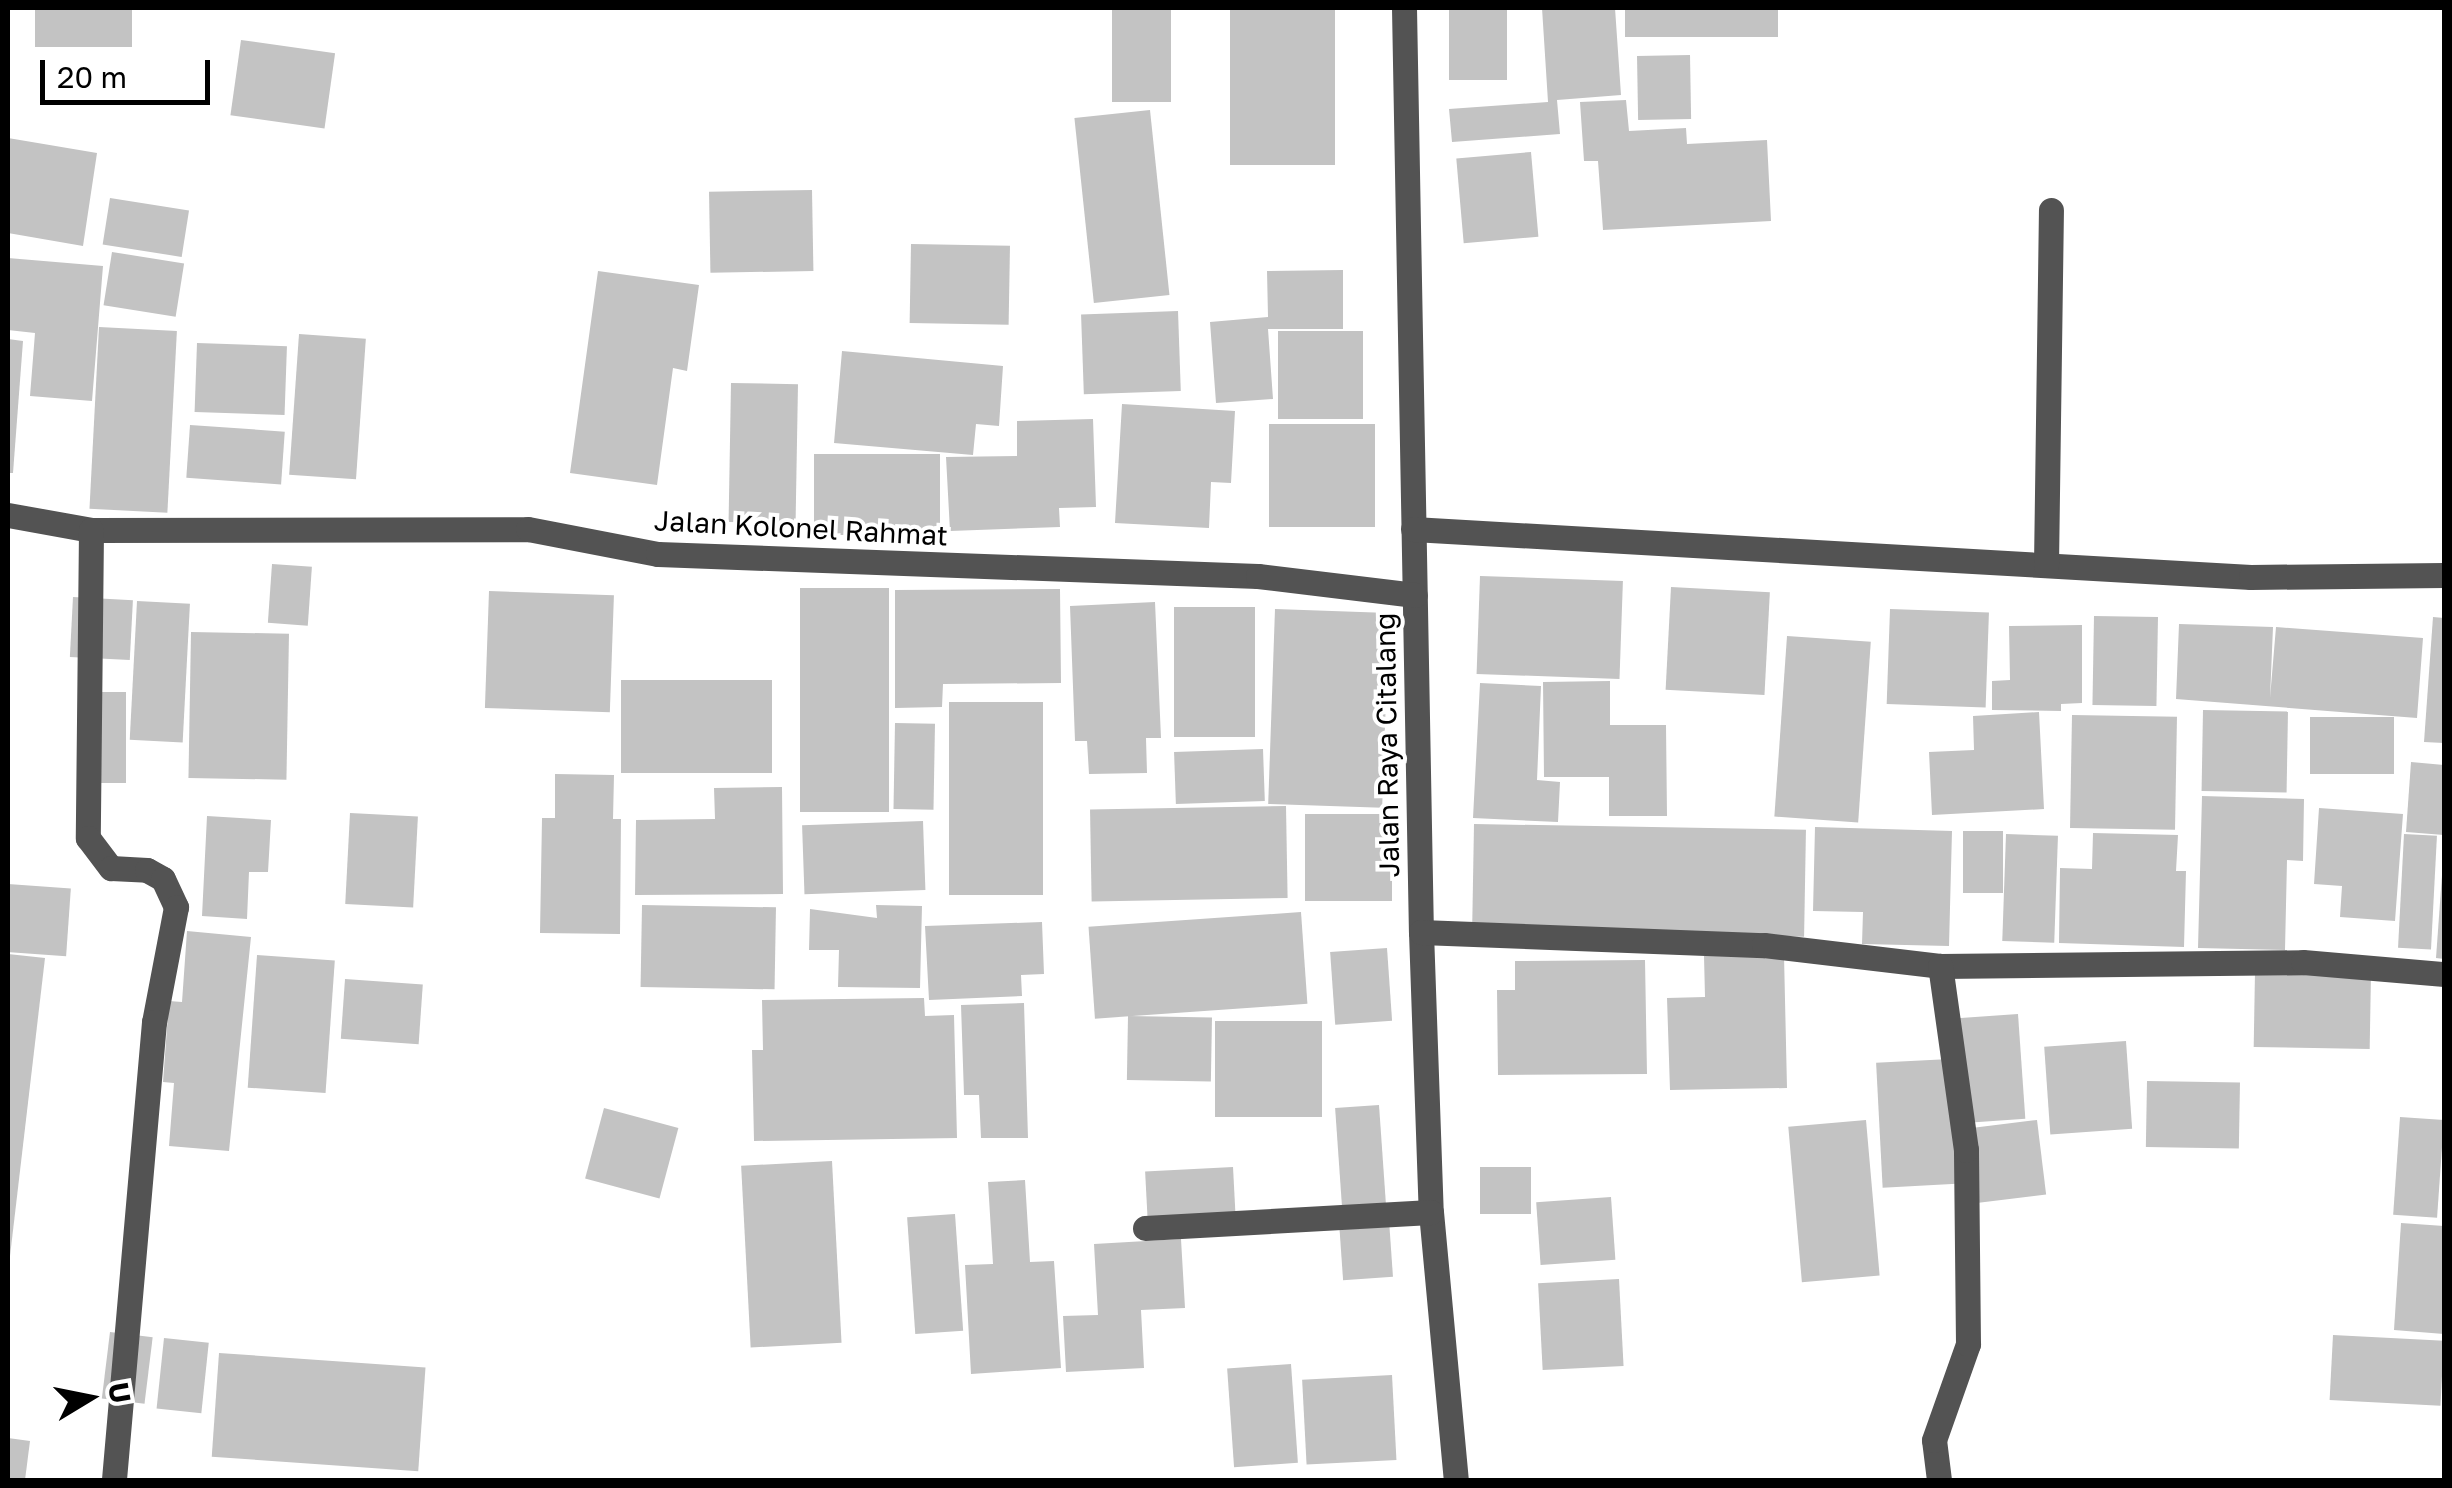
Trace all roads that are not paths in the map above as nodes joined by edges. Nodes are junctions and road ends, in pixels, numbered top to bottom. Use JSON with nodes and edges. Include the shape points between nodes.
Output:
{"nodes":[{"id":1,"x":1404,"y":8,"type":"edge"},
{"id":2,"x":2051,"y":210,"type":"dead end"},
{"id":3,"x":8,"y":515,"type":"edge"},
{"id":4,"x":1412,"y":529,"type":"junction"},
{"id":5,"x":90,"y":530,"type":"junction"},
{"id":6,"x":2046,"y":565,"type":"junction"},
{"id":7,"x":2444,"y":576,"type":"edge"},
{"id":8,"x":1414,"y":595,"type":"junction"},
{"id":9,"x":1421,"y":932,"type":"junction"},
{"id":10,"x":1940,"y":966,"type":"junction"},
{"id":11,"x":2444,"y":974,"type":"edge"},
{"id":12,"x":1431,"y":1212,"type":"junction"},
{"id":13,"x":1145,"y":1228,"type":"dead end"},
{"id":14,"x":114,"y":1480,"type":"edge"},
{"id":15,"x":1456,"y":1480,"type":"edge"},
{"id":16,"x":1940,"y":1480,"type":"edge"}],
"edges":[{"from":1,"to":4,"type":"street","name":"Jalan Raya Citalang"},
{"from":2,"to":6,"type":"street"},
{"from":3,"to":5,"type":"street","name":"Jalan Kolonel Rahmat"},
{"from":4,"to":6,"type":"street"},
{"from":4,"to":8,"type":"street","name":"Jalan Raya Citalang"},
{"from":5,"to":8,"type":"street","name":"Jalan Kolonel Rahmat","via":[[528,529],[658,554],[1258,576]]},
{"from":5,"to":14,"type":"street","via":[[88,838],[111,868],[147,870],[163,879],[176,906],[154,1022]]},
{"from":6,"to":7,"type":"street","via":[[2251,577]]},
{"from":8,"to":9,"type":"street","name":"Jalan Raya Citalang"},
{"from":9,"to":10,"type":"street","via":[[1764,944]]},
{"from":9,"to":12,"type":"street","name":"Jalan Raya Citalang"},
{"from":10,"to":11,"type":"street","via":[[2303,962]]},
{"from":10,"to":16,"type":"street","via":[[1966,1150],[1968,1344],[1934,1440]]},
{"from":12,"to":13,"type":"street"},
{"from":12,"to":15,"type":"street","name":"Jalan Raya Citalang"}]}
